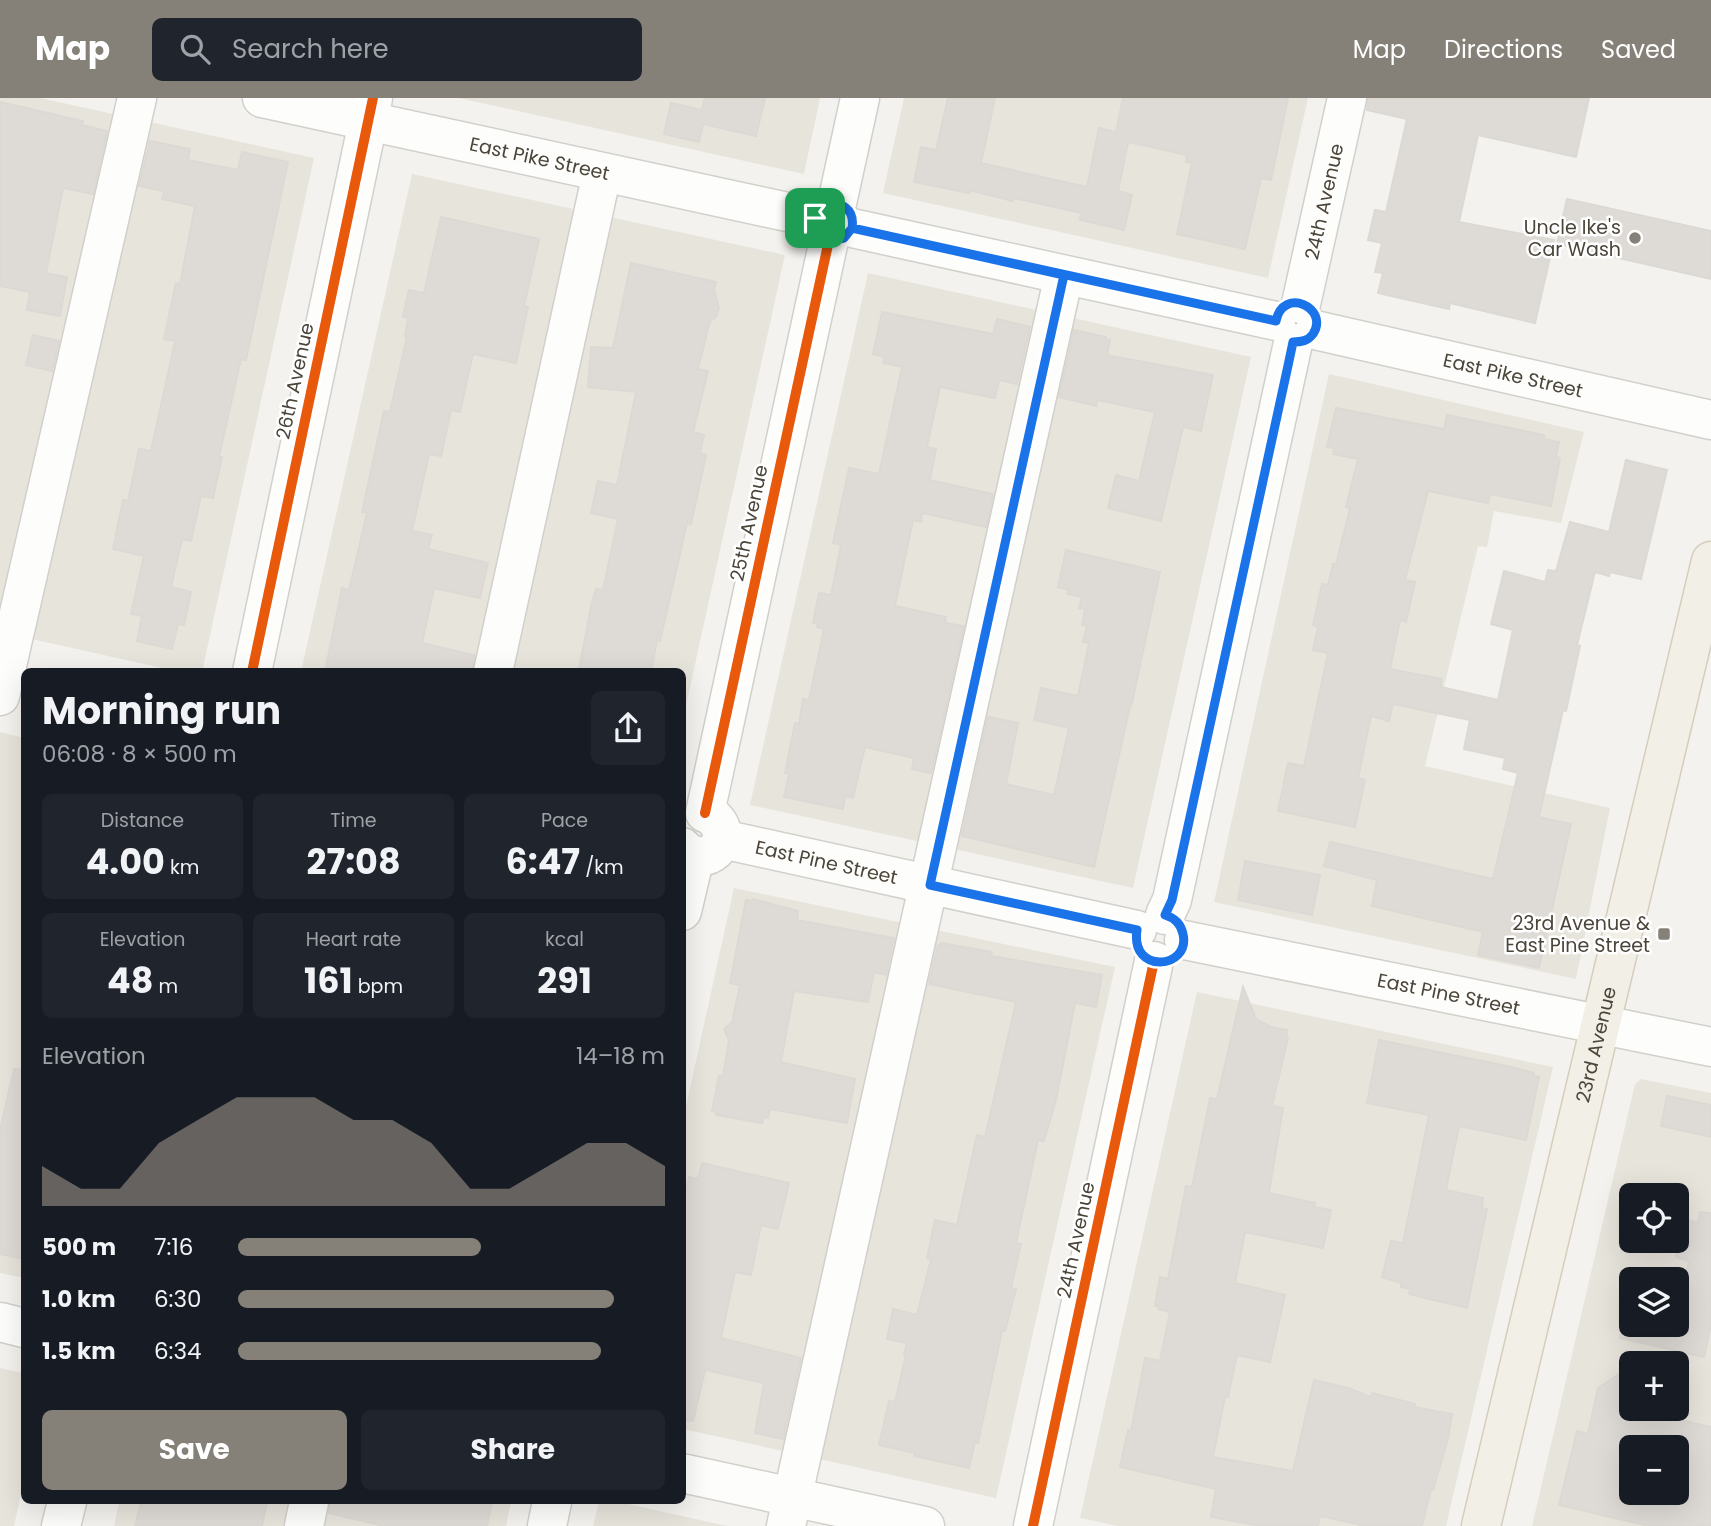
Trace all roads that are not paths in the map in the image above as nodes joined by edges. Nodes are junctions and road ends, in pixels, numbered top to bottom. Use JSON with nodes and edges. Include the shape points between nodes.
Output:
{"nodes":[{"id":1,"x":137,"y":98,"type":"edge"},
{"id":2,"x":262,"y":98,"type":"edge"},
{"id":3,"x":860,"y":98,"type":"edge"},
{"id":4,"x":1347,"y":98,"type":"edge"},
{"id":5,"x":371,"y":110,"type":"edge"},
{"id":6,"x":602,"y":173,"type":"junction"},
{"id":7,"x":833,"y":222,"type":"junction"},
{"id":8,"x":1064,"y":275,"type":"junction"},
{"id":9,"x":1296,"y":324,"type":"junction"},
{"id":10,"x":1711,"y":420,"type":"edge"},
{"id":11,"x":1711,"y":561,"type":"edge"},
{"id":12,"x":252,"y":668,"type":"edge"},
{"id":13,"x":494,"y":668,"type":"edge"},
{"id":14,"x":7,"y":684,"type":"edge"},
{"id":15,"x":697,"y":836,"type":"edge"},
{"id":16,"x":930,"y":885,"type":"junction"},
{"id":17,"x":686,"y":891,"type":"edge"},
{"id":18,"x":1160,"y":937,"type":"junction"},
{"id":19,"x":1600,"y":1024,"type":"junction"},
{"id":20,"x":1711,"y":1047,"type":"edge"},
{"id":21,"x":0,"y":1322,"type":"edge"},
{"id":22,"x":21,"y":1327,"type":"edge"},
{"id":23,"x":686,"y":1474,"type":"edge"},
{"id":24,"x":66,"y":1504,"type":"edge"},
{"id":25,"x":309,"y":1504,"type":"edge"},
{"id":26,"x":552,"y":1504,"type":"edge"},
{"id":27,"x":790,"y":1511,"type":"edge"},
{"id":28,"x":61,"y":1526,"type":"edge"},
{"id":29,"x":304,"y":1526,"type":"edge"},
{"id":30,"x":547,"y":1526,"type":"edge"},
{"id":31,"x":925,"y":1526,"type":"edge"},
{"id":32,"x":1033,"y":1526,"type":"edge"},
{"id":33,"x":1481,"y":1526,"type":"edge"}],
"edges":[{"from":1,"to":14,"type":"street"},
{"from":2,"to":5,"type":"street","name":"East Pike Street"},
{"from":3,"to":7,"type":"street","name":"25th Avenue"},
{"from":4,"to":9,"type":"street","name":"24th Avenue"},
{"from":5,"to":6,"type":"street","name":"East Pike Street"},
{"from":5,"to":12,"type":"street","name":"26th Avenue"},
{"from":6,"to":7,"type":"street","name":"East Pike Street"},
{"from":6,"to":13,"type":"street"},
{"from":7,"to":8,"type":"street","name":"East Pike Street"},
{"from":7,"to":15,"type":"street","name":"25th Avenue"},
{"from":8,"to":9,"type":"street","name":"East Pike Street"},
{"from":8,"to":16,"type":"street"},
{"from":9,"to":10,"type":"street","name":"East Pike Street"},
{"from":9,"to":18,"type":"street","name":"24th Avenue","via":[[1175,887]]},
{"from":11,"to":19,"type":"main road","name":"23rd Avenue"},
{"from":15,"to":16,"type":"street","name":"East Pine Street"},
{"from":15,"to":17,"type":"street","name":"25th Avenue"},
{"from":16,"to":18,"type":"street","name":"East Pine Street"},
{"from":16,"to":27,"type":"street"},
{"from":18,"to":19,"type":"street","name":"East Pine Street"},
{"from":18,"to":32,"type":"street","name":"24th Avenue"},
{"from":19,"to":20,"type":"street","name":"East Pine Street"},
{"from":19,"to":33,"type":"main road","name":"23rd Avenue"},
{"from":21,"to":22,"type":"street"},
{"from":23,"to":27,"type":"street"},
{"from":24,"to":28,"type":"street"},
{"from":25,"to":29,"type":"street"},
{"from":26,"to":30,"type":"street"},
{"from":27,"to":31,"type":"street"}]}
